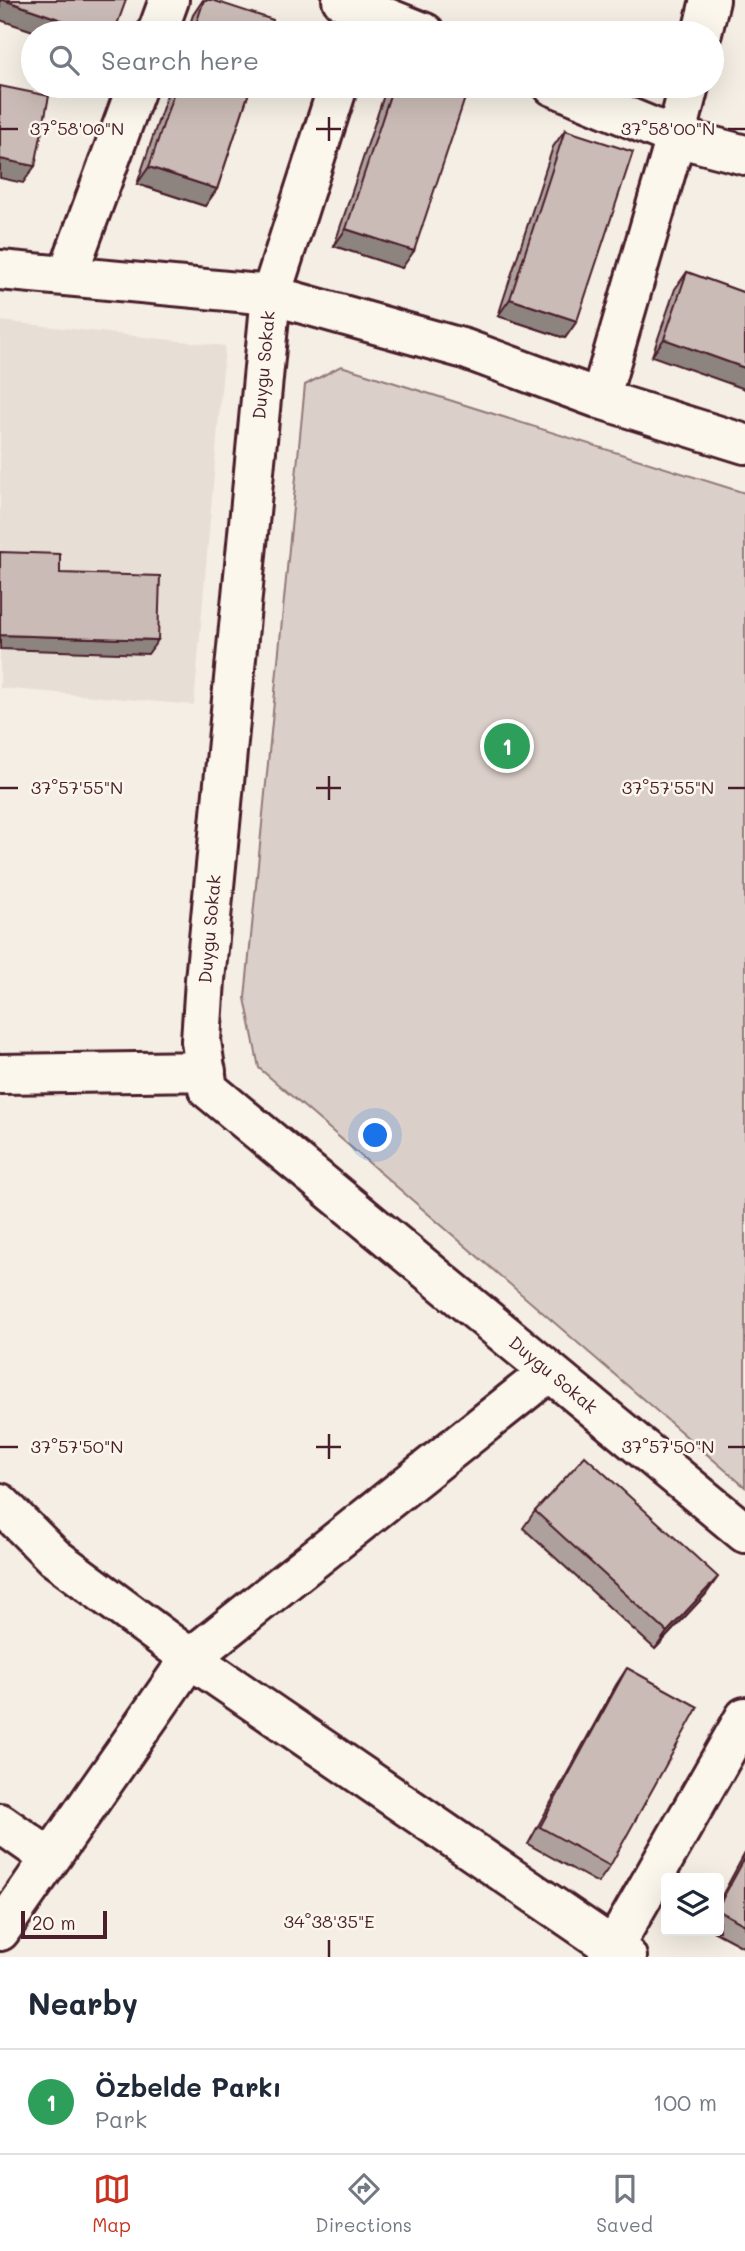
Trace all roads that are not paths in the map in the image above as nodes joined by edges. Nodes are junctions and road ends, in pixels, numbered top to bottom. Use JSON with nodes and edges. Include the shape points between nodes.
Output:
{"nodes":[{"id":1,"x":169,"y":0,"type":"edge"},
{"id":2,"x":710,"y":0,"type":"edge"},
{"id":3,"x":356,"y":10,"type":"edge"},
{"id":4,"x":161,"y":21,"type":"edge"},
{"id":5,"x":389,"y":21,"type":"edge"},
{"id":6,"x":705,"y":21,"type":"edge"},
{"id":7,"x":133,"y":98,"type":"edge"},
{"id":8,"x":334,"y":98,"type":"edge"},
{"id":9,"x":583,"y":98,"type":"edge"},
{"id":10,"x":686,"y":98,"type":"edge"},
{"id":11,"x":677,"y":136,"type":"junction"},
{"id":12,"x":745,"y":155,"type":"edge"},
{"id":13,"x":0,"y":270,"type":"edge"},
{"id":14,"x":67,"y":276,"type":"junction"},
{"id":15,"x":271,"y":295,"type":"junction"},
{"id":16,"x":600,"y":399,"type":"junction"},
{"id":17,"x":745,"y":444,"type":"edge"},
{"id":18,"x":206,"y":1070,"type":"junction"},
{"id":19,"x":0,"y":1074,"type":"edge"},
{"id":20,"x":549,"y":1372,"type":"junction"},
{"id":21,"x":0,"y":1503,"type":"edge"},
{"id":22,"x":745,"y":1533,"type":"edge"},
{"id":23,"x":190,"y":1658,"type":"junction"},
{"id":24,"x":745,"y":1717,"type":"edge"},
{"id":25,"x":0,"y":1823,"type":"edge"},
{"id":26,"x":50,"y":1858,"type":"junction"},
{"id":27,"x":0,"y":1931,"type":"edge"},
{"id":28,"x":616,"y":1955,"type":"edge"}],
"edges":[{"from":1,"to":4,"type":"street"},
{"from":2,"to":6,"type":"street"},
{"from":3,"to":5,"type":"street"},
{"from":7,"to":14,"type":"street"},
{"from":8,"to":15,"type":"street","name":"Duygu Sokak"},
{"from":9,"to":11,"type":"street"},
{"from":10,"to":11,"type":"street"},
{"from":11,"to":12,"type":"street"},
{"from":11,"to":16,"type":"street"},
{"from":13,"to":14,"type":"street"},
{"from":14,"to":15,"type":"street"},
{"from":15,"to":16,"type":"street","via":[[465,349]]},
{"from":15,"to":18,"type":"street","name":"Duygu Sokak","via":[[205,980],[201,1041]]},
{"from":16,"to":17,"type":"street"},
{"from":18,"to":19,"type":"street"},
{"from":18,"to":20,"type":"street","name":"Duygu Sokak","via":[[208,1088]]},
{"from":20,"to":22,"type":"street","name":"Duygu Sokak"},
{"from":20,"to":23,"type":"street"},
{"from":21,"to":23,"type":"street","via":[[54,1557]]},
{"from":23,"to":26,"type":"street"},
{"from":23,"to":28,"type":"street"},
{"from":24,"to":28,"type":"street"},
{"from":25,"to":26,"type":"street"},
{"from":26,"to":27,"type":"street"}]}
